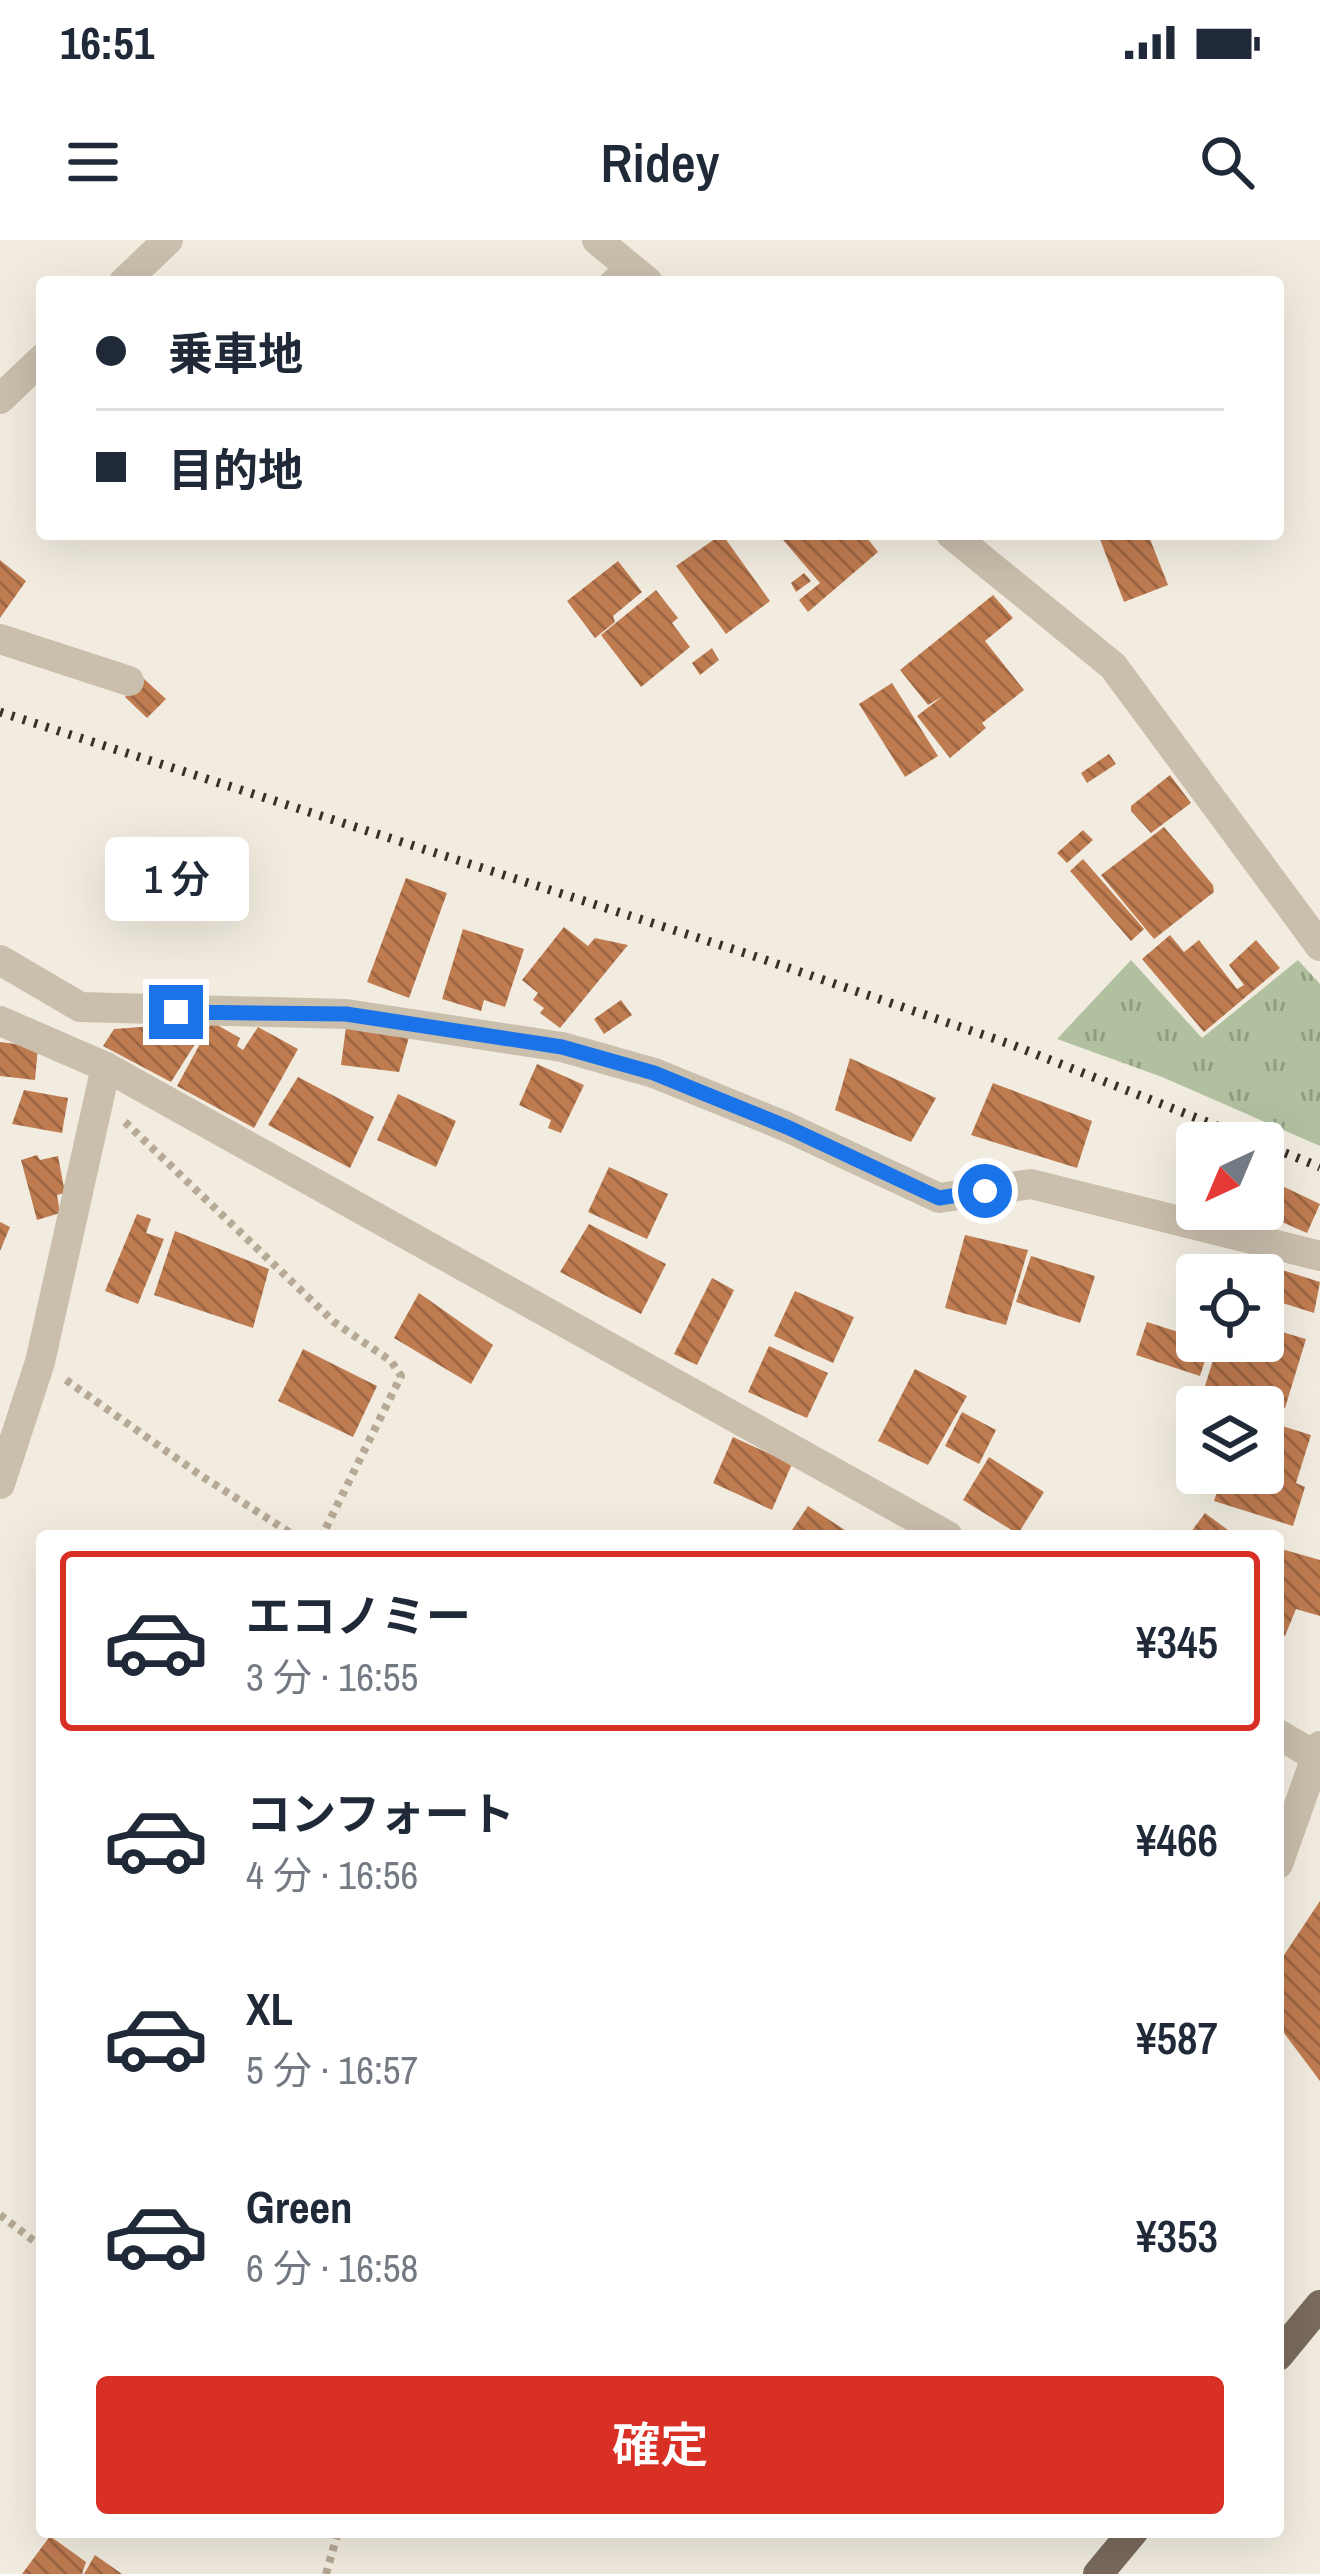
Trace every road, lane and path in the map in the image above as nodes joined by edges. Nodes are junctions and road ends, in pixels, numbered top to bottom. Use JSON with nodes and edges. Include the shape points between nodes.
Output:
{"nodes":[{"id":1,"x":168,"y":240,"type":"edge"},
{"id":2,"x":598,"y":240,"type":"edge"},
{"id":3,"x":130,"y":276,"type":"edge"},
{"id":4,"x":626,"y":276,"type":"edge"},
{"id":5,"x":36,"y":365,"type":"edge"},
{"id":6,"x":0,"y":399,"type":"edge"},
{"id":7,"x":958,"y":540,"type":"edge"},
{"id":8,"x":0,"y":639,"type":"edge"},
{"id":9,"x":129,"y":681,"type":"dead end"},
{"id":10,"x":1320,"y":946,"type":"edge"},
{"id":11,"x":0,"y":960,"type":"edge"},
{"id":12,"x":80,"y":1007,"type":"junction"},
{"id":13,"x":0,"y":1022,"type":"edge"},
{"id":14,"x":61,"y":1047,"type":"junction"},
{"id":15,"x":102,"y":1082,"type":"junction"},
{"id":16,"x":1320,"y":1256,"type":"edge"},
{"id":17,"x":40,"y":1362,"type":"junction"},
{"id":18,"x":0,"y":1484,"type":"edge"},
{"id":19,"x":286,"y":1530,"type":"edge"},
{"id":20,"x":325,"y":1530,"type":"edge"},
{"id":21,"x":938,"y":1530,"type":"edge"},
{"id":22,"x":1284,"y":1737,"type":"edge"},
{"id":23,"x":1319,"y":1754,"type":"edge"},
{"id":24,"x":1284,"y":1848,"type":"edge"},
{"id":25,"x":0,"y":2215,"type":"edge"},
{"id":26,"x":36,"y":2242,"type":"edge"},
{"id":27,"x":1320,"y":2305,"type":"edge"},
{"id":28,"x":1284,"y":2349,"type":"edge"},
{"id":29,"x":336,"y":2538,"type":"edge"},
{"id":30,"x":1128,"y":2538,"type":"edge"},
{"id":31,"x":326,"y":2574,"type":"edge"},
{"id":32,"x":1098,"y":2574,"type":"edge"}],
"edges":[{"from":1,"to":3,"type":"street"},
{"from":2,"to":4,"type":"street"},
{"from":5,"to":6,"type":"street"},
{"from":7,"to":10,"type":"street","via":[[1113,666]]},
{"from":8,"to":9,"type":"street"},
{"from":11,"to":12,"type":"street"},
{"from":12,"to":14,"type":"street"},
{"from":12,"to":16,"type":"street","via":[[346,1014],[562,1047],[676,1082],[939,1198],[1031,1184]]},
{"from":13,"to":14,"type":"street"},
{"from":14,"to":15,"type":"street"},
{"from":15,"to":17,"type":"street"},
{"from":15,"to":20,"type":"path","via":[[334,1322],[398,1369],[398,1385]]},
{"from":15,"to":21,"type":"street"},
{"from":17,"to":18,"type":"street"},
{"from":17,"to":19,"type":"path"},
{"from":22,"to":23,"type":"street"},
{"from":23,"to":24,"type":"street"},
{"from":25,"to":26,"type":"path"},
{"from":27,"to":28,"type":"main road"},
{"from":29,"to":31,"type":"path"},
{"from":30,"to":32,"type":"main road"}]}
